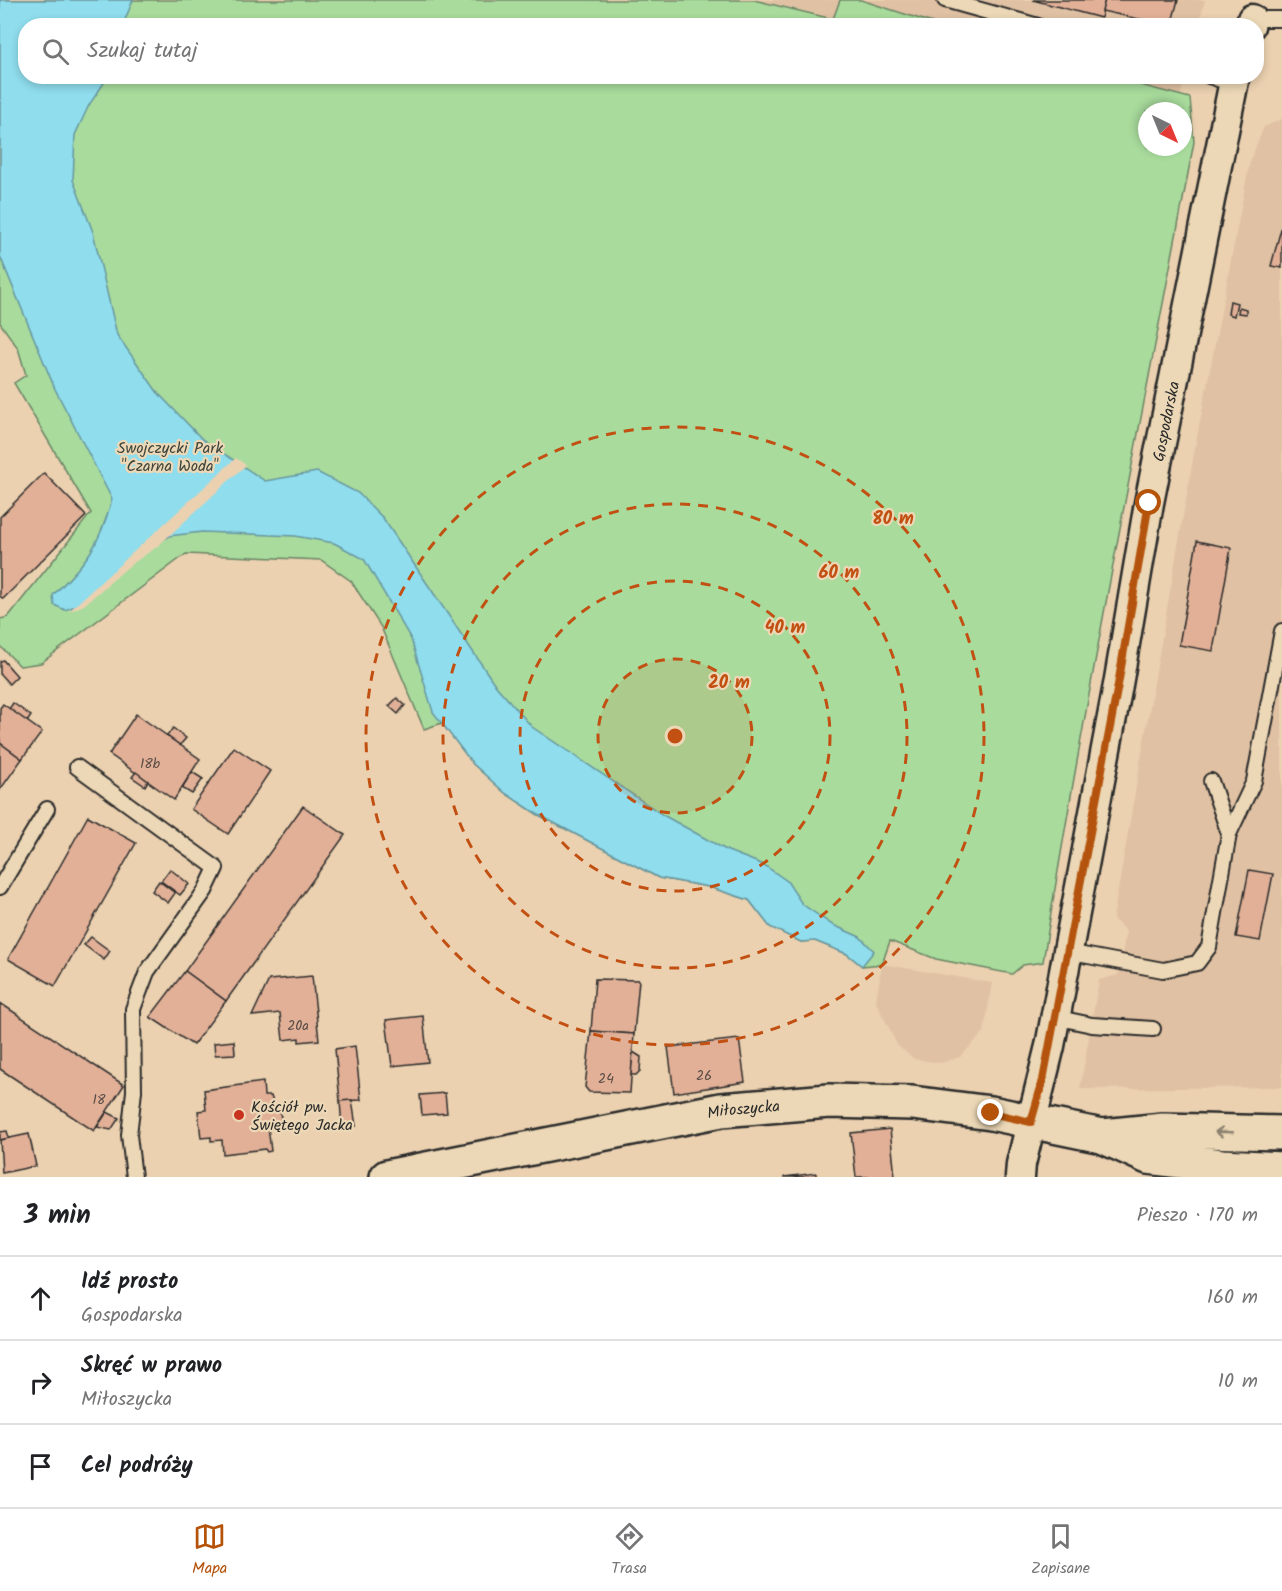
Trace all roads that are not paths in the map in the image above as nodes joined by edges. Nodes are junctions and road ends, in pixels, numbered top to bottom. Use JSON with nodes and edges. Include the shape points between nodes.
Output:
{"nodes":[{"id":1,"x":945,"y":0,"type":"edge"},
{"id":2,"x":1009,"y":18,"type":"edge"},
{"id":3,"x":1282,"y":19,"type":"edge"},
{"id":4,"x":1264,"y":21,"type":"edge"},
{"id":5,"x":1225,"y":84,"type":"edge"},
{"id":6,"x":1281,"y":640,"type":"edge"},
{"id":7,"x":77,"y":767,"type":"dead end"},
{"id":8,"x":1211,"y":781,"type":"dead end"},
{"id":9,"x":47,"y":809,"type":"dead end"},
{"id":10,"x":1229,"y":834,"type":"junction"},
{"id":11,"x":0,"y":887,"type":"edge"},
{"id":12,"x":1066,"y":952,"type":"junction"},
{"id":13,"x":1054,"y":1017,"type":"junction"},
{"id":14,"x":1153,"y":1029,"type":"dead end"},
{"id":15,"x":1031,"y":1122,"type":"junction"},
{"id":16,"x":1282,"y":1133,"type":"edge"},
{"id":17,"x":1102,"y":1136,"type":"junction"},
{"id":18,"x":1282,"y":1169,"type":"edge"},
{"id":19,"x":134,"y":1177,"type":"edge"},
{"id":20,"x":387,"y":1177,"type":"edge"},
{"id":21,"x":1020,"y":1177,"type":"edge"}],
"edges":[{"from":1,"to":2,"type":"lane"},
{"from":3,"to":4,"type":"lane"},
{"from":5,"to":12,"type":"street","name":"Gospodarska","via":[[1118,685]]},
{"from":6,"to":10,"type":"lane","via":[[1254,781]]},
{"from":7,"to":19,"type":"lane","via":[[216,868],[205,891],[147,972],[133,1010],[134,1091],[129,1135]]},
{"from":8,"to":10,"type":"lane"},
{"from":9,"to":11,"type":"lane"},
{"from":10,"to":12,"type":"lane","via":[[1209,947],[1197,963],[1163,970]]},
{"from":12,"to":13,"type":"street","name":"Gospodarska"},
{"from":13,"to":14,"type":"lane","via":[[1092,1025]]},
{"from":13,"to":15,"type":"street","name":"Gospodarska"},
{"from":15,"to":17,"type":"street","name":"Miłoszycka"},
{"from":15,"to":20,"type":"street","name":"Miłoszycka","via":[[912,1103],[774,1104],[722,1110]]},
{"from":15,"to":21,"type":"street","name":"Gospodarska"},
{"from":16,"to":17,"type":"street","name":"Miłoszycka","one_way":true,"via":[[1163,1130]]},
{"from":17,"to":18,"type":"street","name":"Miłoszycka","via":[[1148,1157]]}]}
